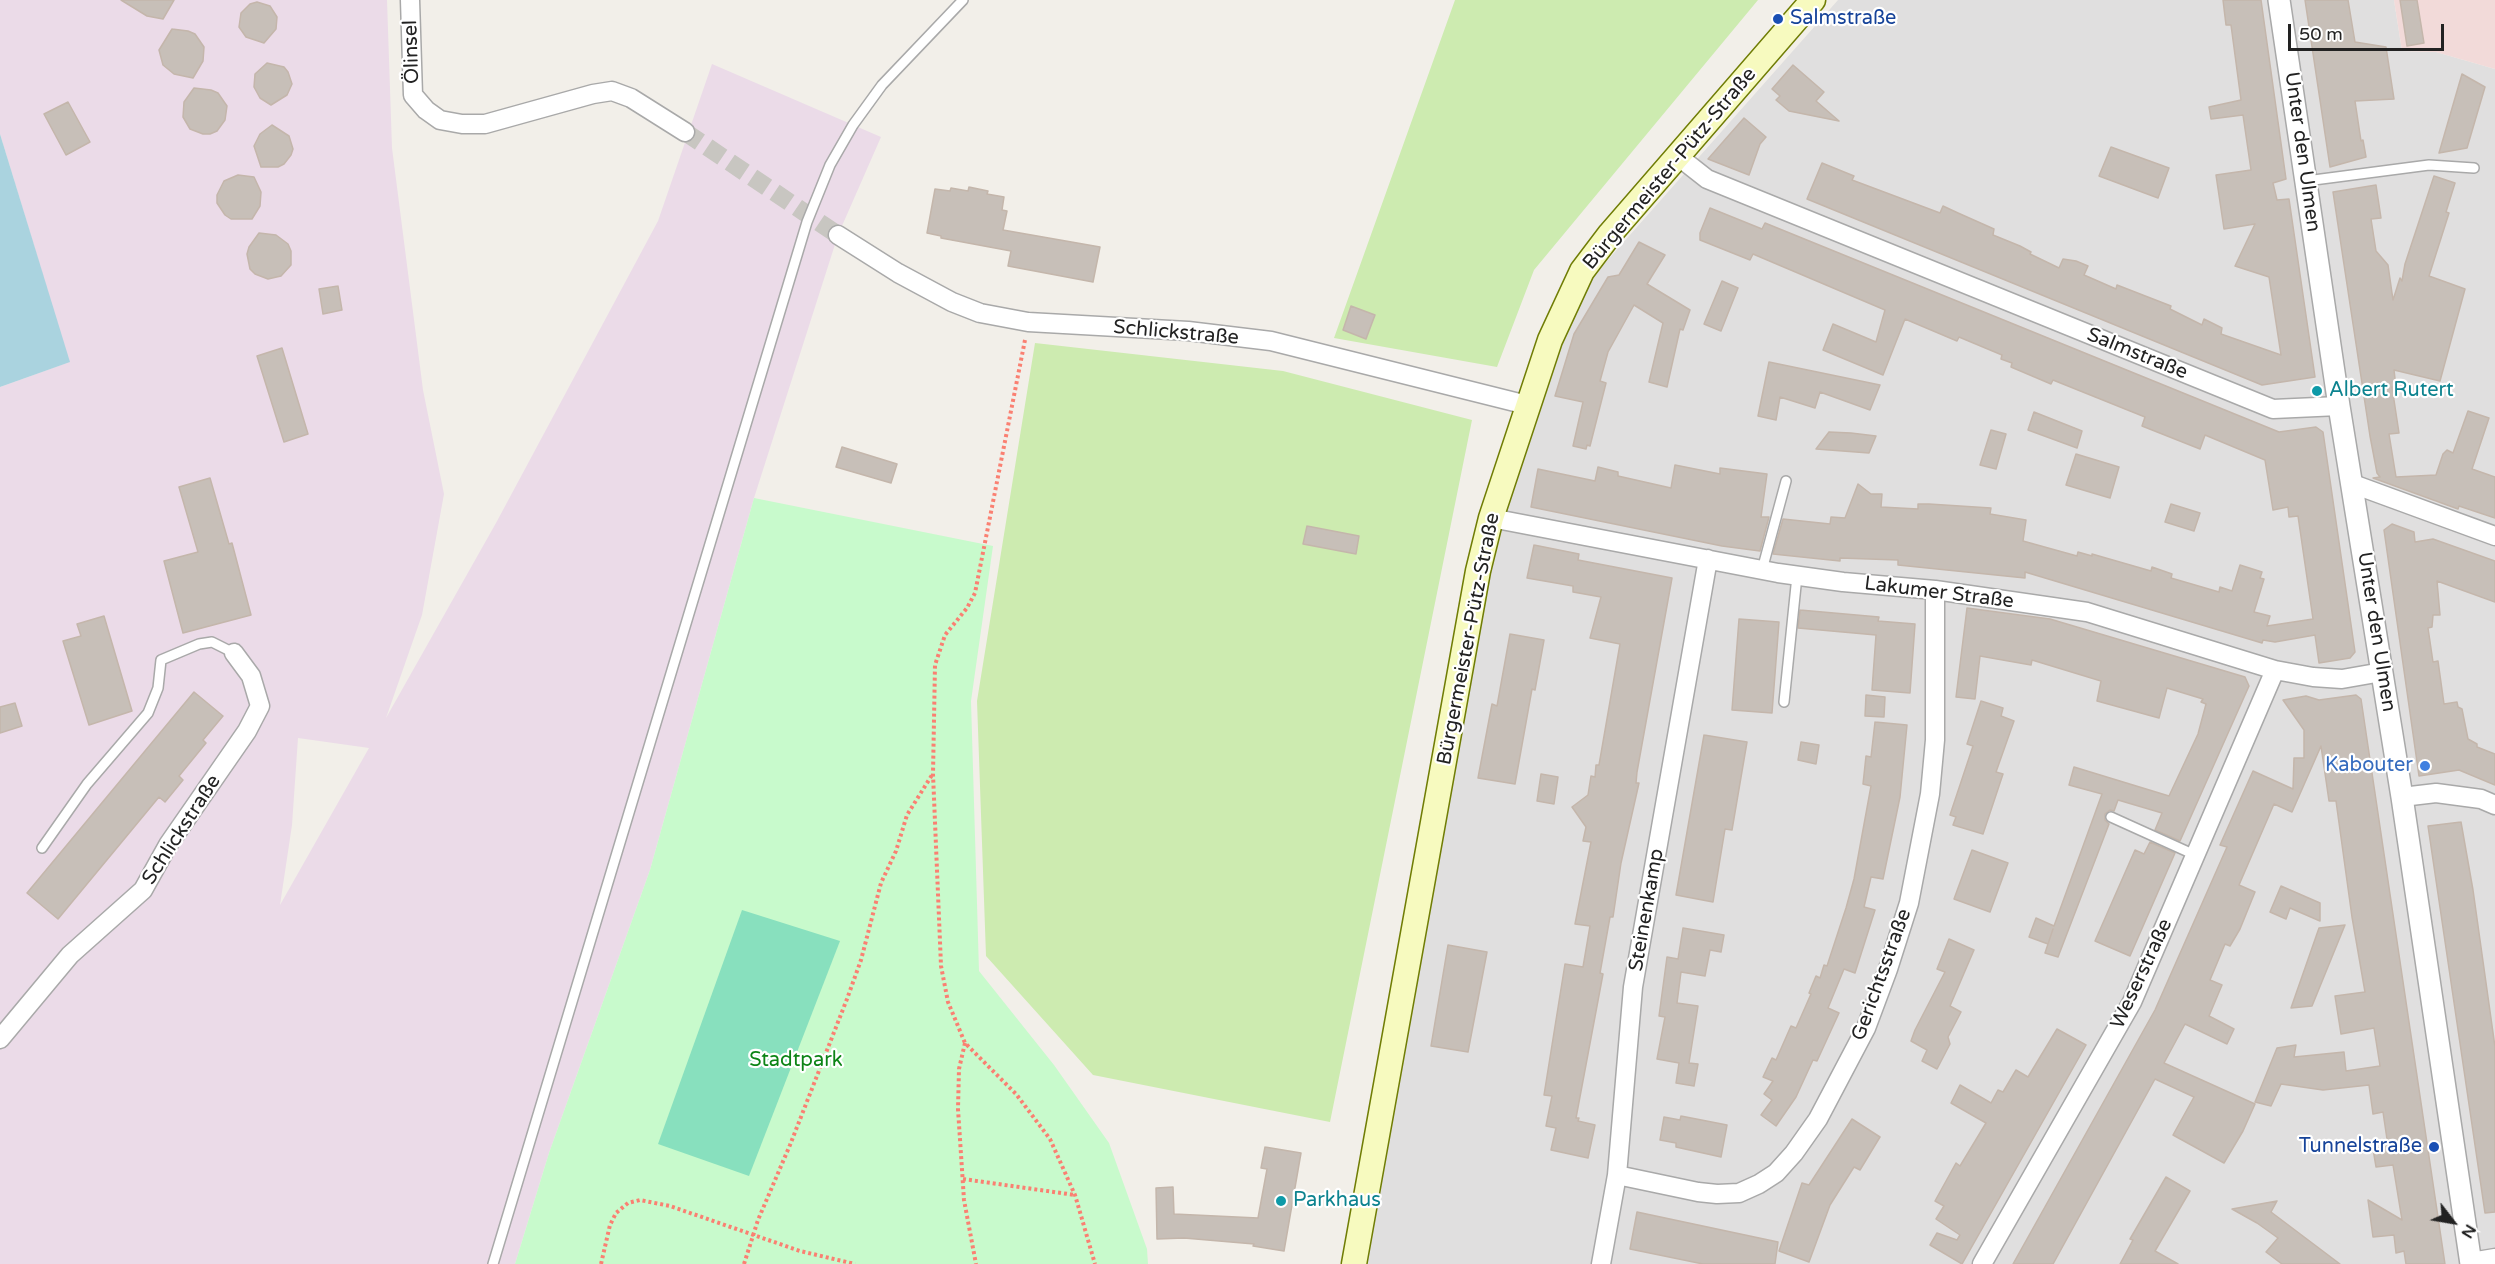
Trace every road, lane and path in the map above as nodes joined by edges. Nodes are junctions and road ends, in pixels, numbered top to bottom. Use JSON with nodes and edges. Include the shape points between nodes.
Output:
{"nodes":[{"id":1,"x":410,"y":0,"type":"edge"},
{"id":2,"x":963,"y":0,"type":"edge"},
{"id":3,"x":1813,"y":0,"type":"edge"},
{"id":4,"x":2279,"y":0,"type":"edge"},
{"id":5,"x":685,"y":132,"type":"tunnel mouth"},
{"id":6,"x":1679,"y":157,"type":"junction"},
{"id":7,"x":2474,"y":168,"type":"dead end"},
{"id":8,"x":2306,"y":181,"type":"junction"},
{"id":9,"x":838,"y":235,"type":"tunnel mouth"},
{"id":10,"x":1028,"y":322,"type":"junction"},
{"id":11,"x":1527,"y":405,"type":"junction"},
{"id":12,"x":2338,"y":406,"type":"junction"},
{"id":13,"x":1786,"y":481,"type":"dead end"},
{"id":14,"x":2353,"y":484,"type":"junction"},
{"id":15,"x":1491,"y":518,"type":"junction"},
{"id":16,"x":2495,"y":537,"type":"edge"},
{"id":17,"x":1708,"y":559,"type":"junction"},
{"id":18,"x":1762,"y":570,"type":"junction"},
{"id":19,"x":1797,"y":576,"type":"junction"},
{"id":20,"x":1935,"y":590,"type":"junction"},
{"id":21,"x":234,"y":653,"type":"joint"},
{"id":22,"x":2276,"y":670,"type":"junction"},
{"id":23,"x":2382,"y":672,"type":"junction"},
{"id":24,"x":1784,"y":702,"type":"dead end"},
{"id":25,"x":933,"y":774,"type":"junction"},
{"id":26,"x":2402,"y":797,"type":"junction"},
{"id":27,"x":2495,"y":805,"type":"edge"},
{"id":28,"x":2111,"y":817,"type":"dead end"},
{"id":29,"x":42,"y":848,"type":"dead end"},
{"id":30,"x":2195,"y":855,"type":"junction"},
{"id":31,"x":0,"y":1039,"type":"edge"},
{"id":32,"x":965,"y":1044,"type":"junction"},
{"id":33,"x":1617,"y":1175,"type":"junction"},
{"id":34,"x":963,"y":1179,"type":"junction"},
{"id":35,"x":1075,"y":1195,"type":"junction"},
{"id":36,"x":752,"y":1235,"type":"junction"},
{"id":37,"x":2495,"y":1258,"type":"edge"},
{"id":38,"x":2471,"y":1263,"type":"edge"},
{"id":39,"x":493,"y":1264,"type":"edge"},
{"id":40,"x":601,"y":1264,"type":"edge"},
{"id":41,"x":744,"y":1264,"type":"edge"},
{"id":42,"x":855,"y":1264,"type":"edge"},
{"id":43,"x":976,"y":1264,"type":"edge"},
{"id":44,"x":1095,"y":1264,"type":"edge"},
{"id":45,"x":1354,"y":1264,"type":"edge"},
{"id":46,"x":1601,"y":1264,"type":"edge"},
{"id":47,"x":1982,"y":1264,"type":"edge"}],
"edges":[{"from":1,"to":5,"type":"street","name":"Ölinsel","via":[[413,95],[440,120],[485,124],[612,91],[631,98]]},
{"from":2,"to":39,"type":"lane","via":[[882,85],[853,125],[830,165],[807,222]]},
{"from":3,"to":6,"type":"main road","name":"Bürgermeister-Pütz-Straße"},
{"from":4,"to":8,"type":"street","name":"Unter den Ulmen"},
{"from":6,"to":11,"type":"main road","name":"Bürgermeister-Pütz-Straße","via":[[1582,271],[1550,340]]},
{"from":6,"to":12,"type":"street","name":"Salmstraße","via":[[1707,179],[2273,409]]},
{"from":7,"to":8,"type":"lane","via":[[2429,165]]},
{"from":8,"to":12,"type":"street","name":"Unter den Ulmen"},
{"from":9,"to":10,"type":"street","name":"Schlickstraße","via":[[952,302],[980,313]]},
{"from":10,"to":11,"type":"street","name":"Schlickstraße","via":[[1188,331],[1271,341]]},
{"from":10,"to":25,"type":"path","via":[[975,592],[938,650],[933,684]]},
{"from":11,"to":15,"type":"main road","name":"Bürgermeister-Pütz-Straße"},
{"from":12,"to":14,"type":"street","name":"Unter den Ulmen"},
{"from":13,"to":18,"type":"lane"},
{"from":14,"to":16,"type":"street"},
{"from":14,"to":23,"type":"street","name":"Unter den Ulmen"},
{"from":15,"to":17,"type":"street","name":"Lakumer Straße"},
{"from":15,"to":45,"type":"main road","name":"Bürgermeister-Pütz-Straße","via":[[1478,571]]},
{"from":17,"to":18,"type":"street","name":"Lakumer Straße"},
{"from":17,"to":33,"type":"street","name":"Steinenkamp","via":[[1633,987]]},
{"from":18,"to":19,"type":"street","name":"Lakumer Straße"},
{"from":19,"to":20,"type":"street","name":"Lakumer Straße"},
{"from":19,"to":24,"type":"lane"},
{"from":20,"to":22,"type":"street","name":"Lakumer Straße","via":[[2087,612]]},
{"from":20,"to":33,"type":"street","name":"Gerichtsstraße","via":[[1935,741],[1930,794],[1909,903],[1866,1028],[1818,1119],[1776,1173],[1738,1193],[1698,1192]]},
{"from":21,"to":29,"type":"lane","via":[[212,642],[161,660],[158,688],[148,713],[87,784]]},
{"from":21,"to":31,"type":"street","name":"Schlickstraße","via":[[251,676],[260,706],[248,731],[168,845],[143,890],[70,955]]},
{"from":22,"to":23,"type":"street","name":"Lakumer Straße","via":[[2342,679]]},
{"from":22,"to":30,"type":"street","name":"Weserstraße"},
{"from":23,"to":26,"type":"street","name":"Unter den Ulmen"},
{"from":25,"to":32,"type":"path","via":[[941,966],[948,1002]]},
{"from":25,"to":36,"type":"path","via":[[907,815],[881,884],[847,999]]},
{"from":26,"to":27,"type":"street","via":[[2436,793],[2481,799]]},
{"from":26,"to":38,"type":"street","name":"Unter den Ulmen"},
{"from":28,"to":30,"type":"lane"},
{"from":30,"to":47,"type":"street","name":"Weserstraße","via":[[2132,1002]]},
{"from":32,"to":34,"type":"path","via":[[958,1083]]},
{"from":32,"to":35,"type":"path","via":[[1040,1123]]},
{"from":33,"to":46,"type":"street","name":"Steinenkamp"},
{"from":34,"to":35,"type":"path"},
{"from":34,"to":43,"type":"path"},
{"from":35,"to":44,"type":"path"},
{"from":36,"to":40,"type":"path","via":[[670,1206],[640,1200],[627,1203],[616,1213]]},
{"from":36,"to":41,"type":"path"},
{"from":36,"to":42,"type":"path"},
{"from":37,"to":38,"type":"street"}]}
